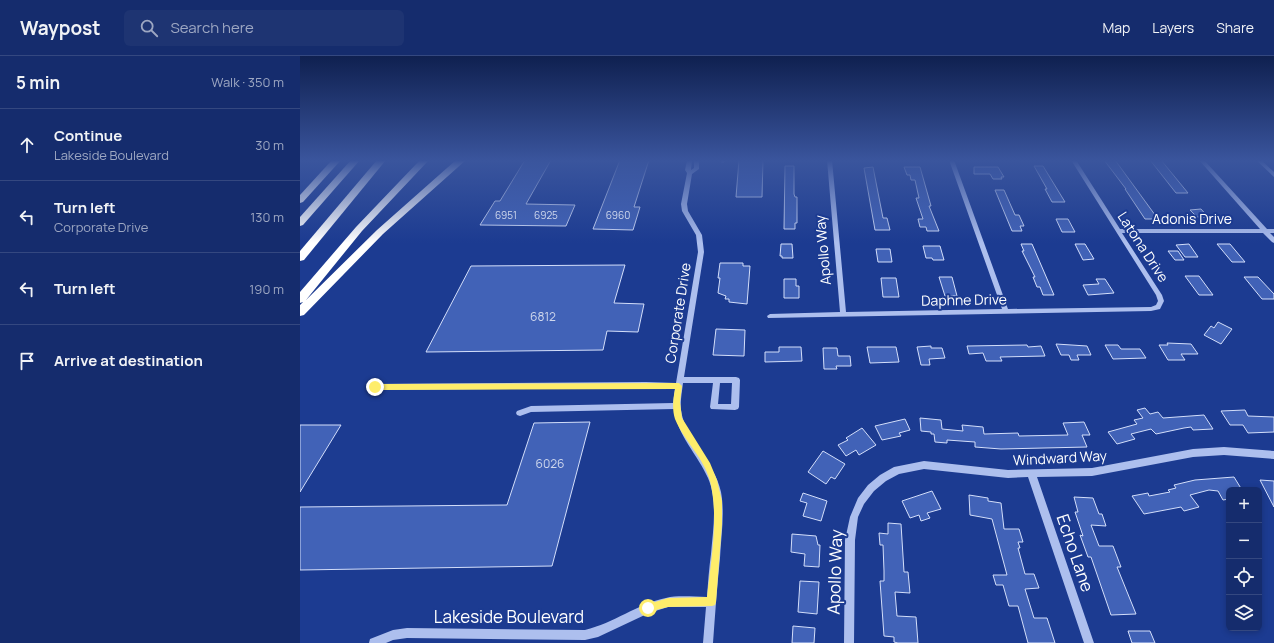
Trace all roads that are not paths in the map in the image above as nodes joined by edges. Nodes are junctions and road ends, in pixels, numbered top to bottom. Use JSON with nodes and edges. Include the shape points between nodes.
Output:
{"nodes":[{"id":1,"x":311,"y":187,"type":"edge"},
{"id":2,"x":332,"y":187,"type":"edge"},
{"id":3,"x":359,"y":187,"type":"edge"},
{"id":4,"x":399,"y":187,"type":"edge"},
{"id":5,"x":431,"y":187,"type":"edge"},
{"id":6,"x":687,"y":187,"type":"edge"},
{"id":7,"x":832,"y":187,"type":"edge"},
{"id":8,"x":961,"y":187,"type":"edge"},
{"id":9,"x":1091,"y":187,"type":"edge"},
{"id":10,"x":1225,"y":187,"type":"edge"},
{"id":11,"x":300,"y":200,"type":"edge"},
{"id":12,"x":300,"y":224,"type":"edge"},
{"id":13,"x":1119,"y":231,"type":"junction"},
{"id":14,"x":1264,"y":231,"type":"junction"},
{"id":15,"x":1274,"y":231,"type":"edge"},
{"id":16,"x":1274,"y":241,"type":"edge"},
{"id":17,"x":300,"y":258,"type":"edge"},
{"id":18,"x":300,"y":299,"type":"edge"},
{"id":19,"x":1158,"y":307,"type":"joint"},
{"id":20,"x":300,"y":312,"type":"edge"},
{"id":21,"x":1006,"y":312,"type":"junction"},
{"id":22,"x":843,"y":314,"type":"junction"},
{"id":23,"x":770,"y":316,"type":"dead end"},
{"id":24,"x":717,"y":380,"type":"junction"},
{"id":25,"x":679,"y":383,"type":"junction"},
{"id":26,"x":375,"y":387,"type":"dead end"},
{"id":27,"x":676,"y":406,"type":"junction"},
{"id":28,"x":520,"y":412,"type":"dead end"},
{"id":29,"x":1274,"y":455,"type":"edge"},
{"id":30,"x":1031,"y":473,"type":"junction"},
{"id":31,"x":875,"y":484,"type":"joint"},
{"id":32,"x":712,"y":602,"type":"junction"},
{"id":33,"x":374,"y":643,"type":"edge"},
{"id":34,"x":708,"y":643,"type":"edge"},
{"id":35,"x":849,"y":643,"type":"edge"},
{"id":36,"x":1089,"y":643,"type":"edge"}],
"edges":[{"from":1,"to":11,"type":"highway"},
{"from":2,"to":12,"type":"highway"},
{"from":3,"to":17,"type":"highway"},
{"from":4,"to":18,"type":"highway","via":[[359,229]]},
{"from":5,"to":20,"type":"highway","via":[[380,232]]},
{"from":6,"to":25,"type":"street","name":"Corporate Drive","via":[[684,204],[699,235],[700,255]]},
{"from":7,"to":22,"type":"street","name":"Apollo Way"},
{"from":8,"to":21,"type":"street"},
{"from":9,"to":13,"type":"street","name":"Latona Drive"},
{"from":10,"to":14,"type":"street"},
{"from":13,"to":14,"type":"street","name":"Adonis Drive"},
{"from":13,"to":19,"type":"street","name":"Latona Drive","via":[[1159,295],[1161,301]]},
{"from":14,"to":15,"type":"street","name":"Adonis Drive"},
{"from":14,"to":16,"type":"street"},
{"from":19,"to":21,"type":"street","name":"Daphne Drive"},
{"from":21,"to":22,"type":"street","name":"Daphne Drive"},
{"from":22,"to":23,"type":"street","name":"Daphne Drive"},
{"from":24,"to":24,"type":"street","via":[[736,380],[735,407],[714,408]]},
{"from":24,"to":25,"type":"street"},
{"from":25,"to":26,"type":"street"},
{"from":25,"to":27,"type":"street","name":"Corporate Drive"},
{"from":27,"to":28,"type":"street","via":[[531,409]]},
{"from":27,"to":32,"type":"street","name":"Corporate Drive","via":[[681,425],[707,466],[716,490],[718,518]]},
{"from":29,"to":30,"type":"street","name":"Windward Way","via":[[1213,451],[1183,454],[1092,472]]},
{"from":30,"to":31,"type":"street","name":"Windward Way","via":[[993,473],[924,465],[897,470]]},
{"from":30,"to":36,"type":"street","name":"Echo Lane"},
{"from":31,"to":35,"type":"street","name":"Apollo Way","via":[[861,500],[851,528]]},
{"from":32,"to":33,"type":"street","name":"Lakeside Boulevard","via":[[668,602],[648,608],[585,636],[407,633],[393,635]]},
{"from":32,"to":34,"type":"street","name":"Corporate Drive"}]}
